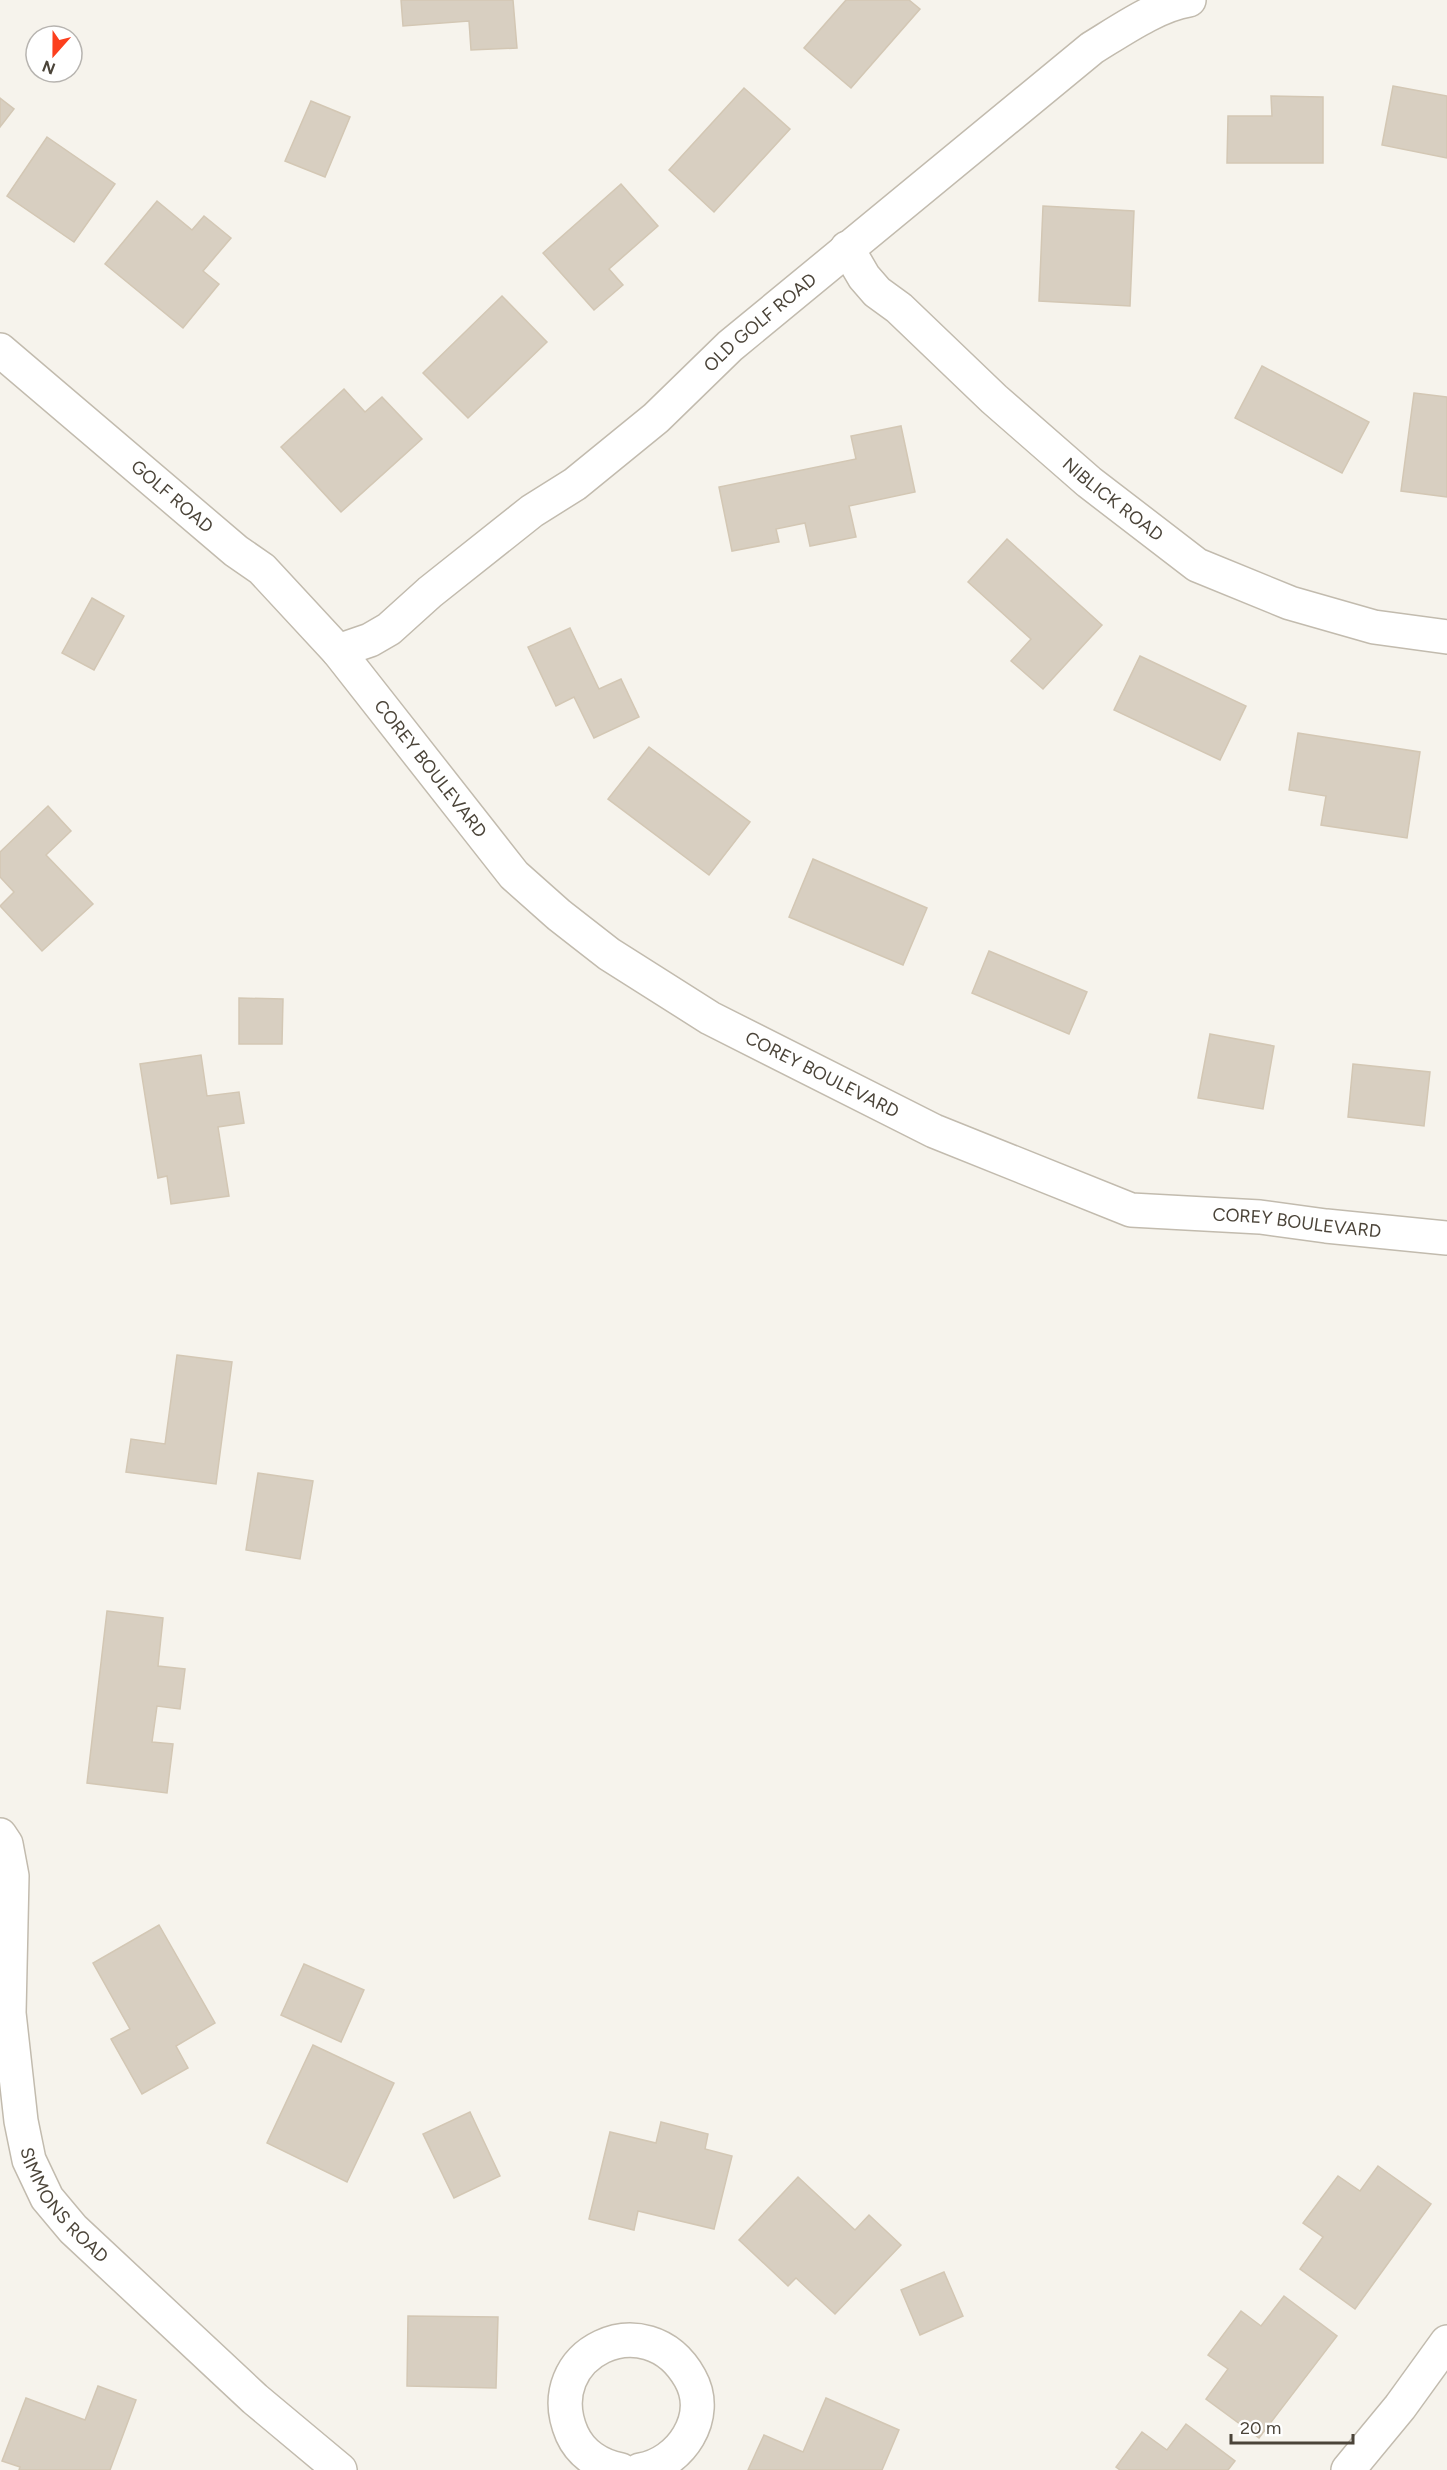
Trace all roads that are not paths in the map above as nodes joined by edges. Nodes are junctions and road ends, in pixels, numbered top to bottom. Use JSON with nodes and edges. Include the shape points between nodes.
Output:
{"nodes":[{"id":1,"x":1189,"y":0,"type":"edge"},
{"id":2,"x":847,"y":248,"type":"junction"},
{"id":3,"x":0,"y":350,"type":"edge"},
{"id":4,"x":1447,"y":637,"type":"edge"},
{"id":5,"x":338,"y":651,"type":"junction"},
{"id":6,"x":1447,"y":1238,"type":"edge"},
{"id":7,"x":0,"y":1835,"type":"edge"},
{"id":8,"x":1447,"y":2342,"type":"edge"},
{"id":9,"x":585,"y":2464,"type":"edge"},
{"id":10,"x":340,"y":2470,"type":"edge"},
{"id":11,"x":621,"y":2470,"type":"edge"},
{"id":12,"x":640,"y":2470,"type":"edge"},
{"id":13,"x":1348,"y":2470,"type":"edge"}],
"edges":[{"from":1,"to":2,"type":"street","name":"OLD GOLF ROAD","via":[[1134,23],[1092,48]]},
{"from":2,"to":4,"type":"street","name":"NIBLICK ROAD","via":[[877,292],[899,308],[994,399],[1089,482],[1197,565],[1290,603],[1374,627]]},
{"from":2,"to":5,"type":"street","name":"OLD GOLF ROAD","via":[[730,346],[656,418],[575,484],[532,511],[389,629]]},
{"from":3,"to":5,"type":"street","name":"GOLF ROAD","via":[[262,569]]},
{"from":5,"to":6,"type":"street","name":"COREY BOULEVARD","via":[[514,875],[609,954],[710,1018],[933,1131],[1131,1210],[1260,1217]]},
{"from":7,"to":10,"type":"street","name":"SIMMONS ROAD","via":[[6,1844],[12,1876],[9,2013],[21,2121],[29,2160],[48,2198],[73,2229],[255,2399]]},
{"from":8,"to":13,"type":"street"},
{"from":9,"to":11,"type":"street"},
{"from":9,"to":12,"type":"street","via":[[566,2421],[564,2399],[570,2377],[583,2359],[600,2346],[622,2339],[644,2340],[665,2349],[682,2363],[693,2382],[697,2404],[694,2424],[685,2443],[670,2459]]}]}
